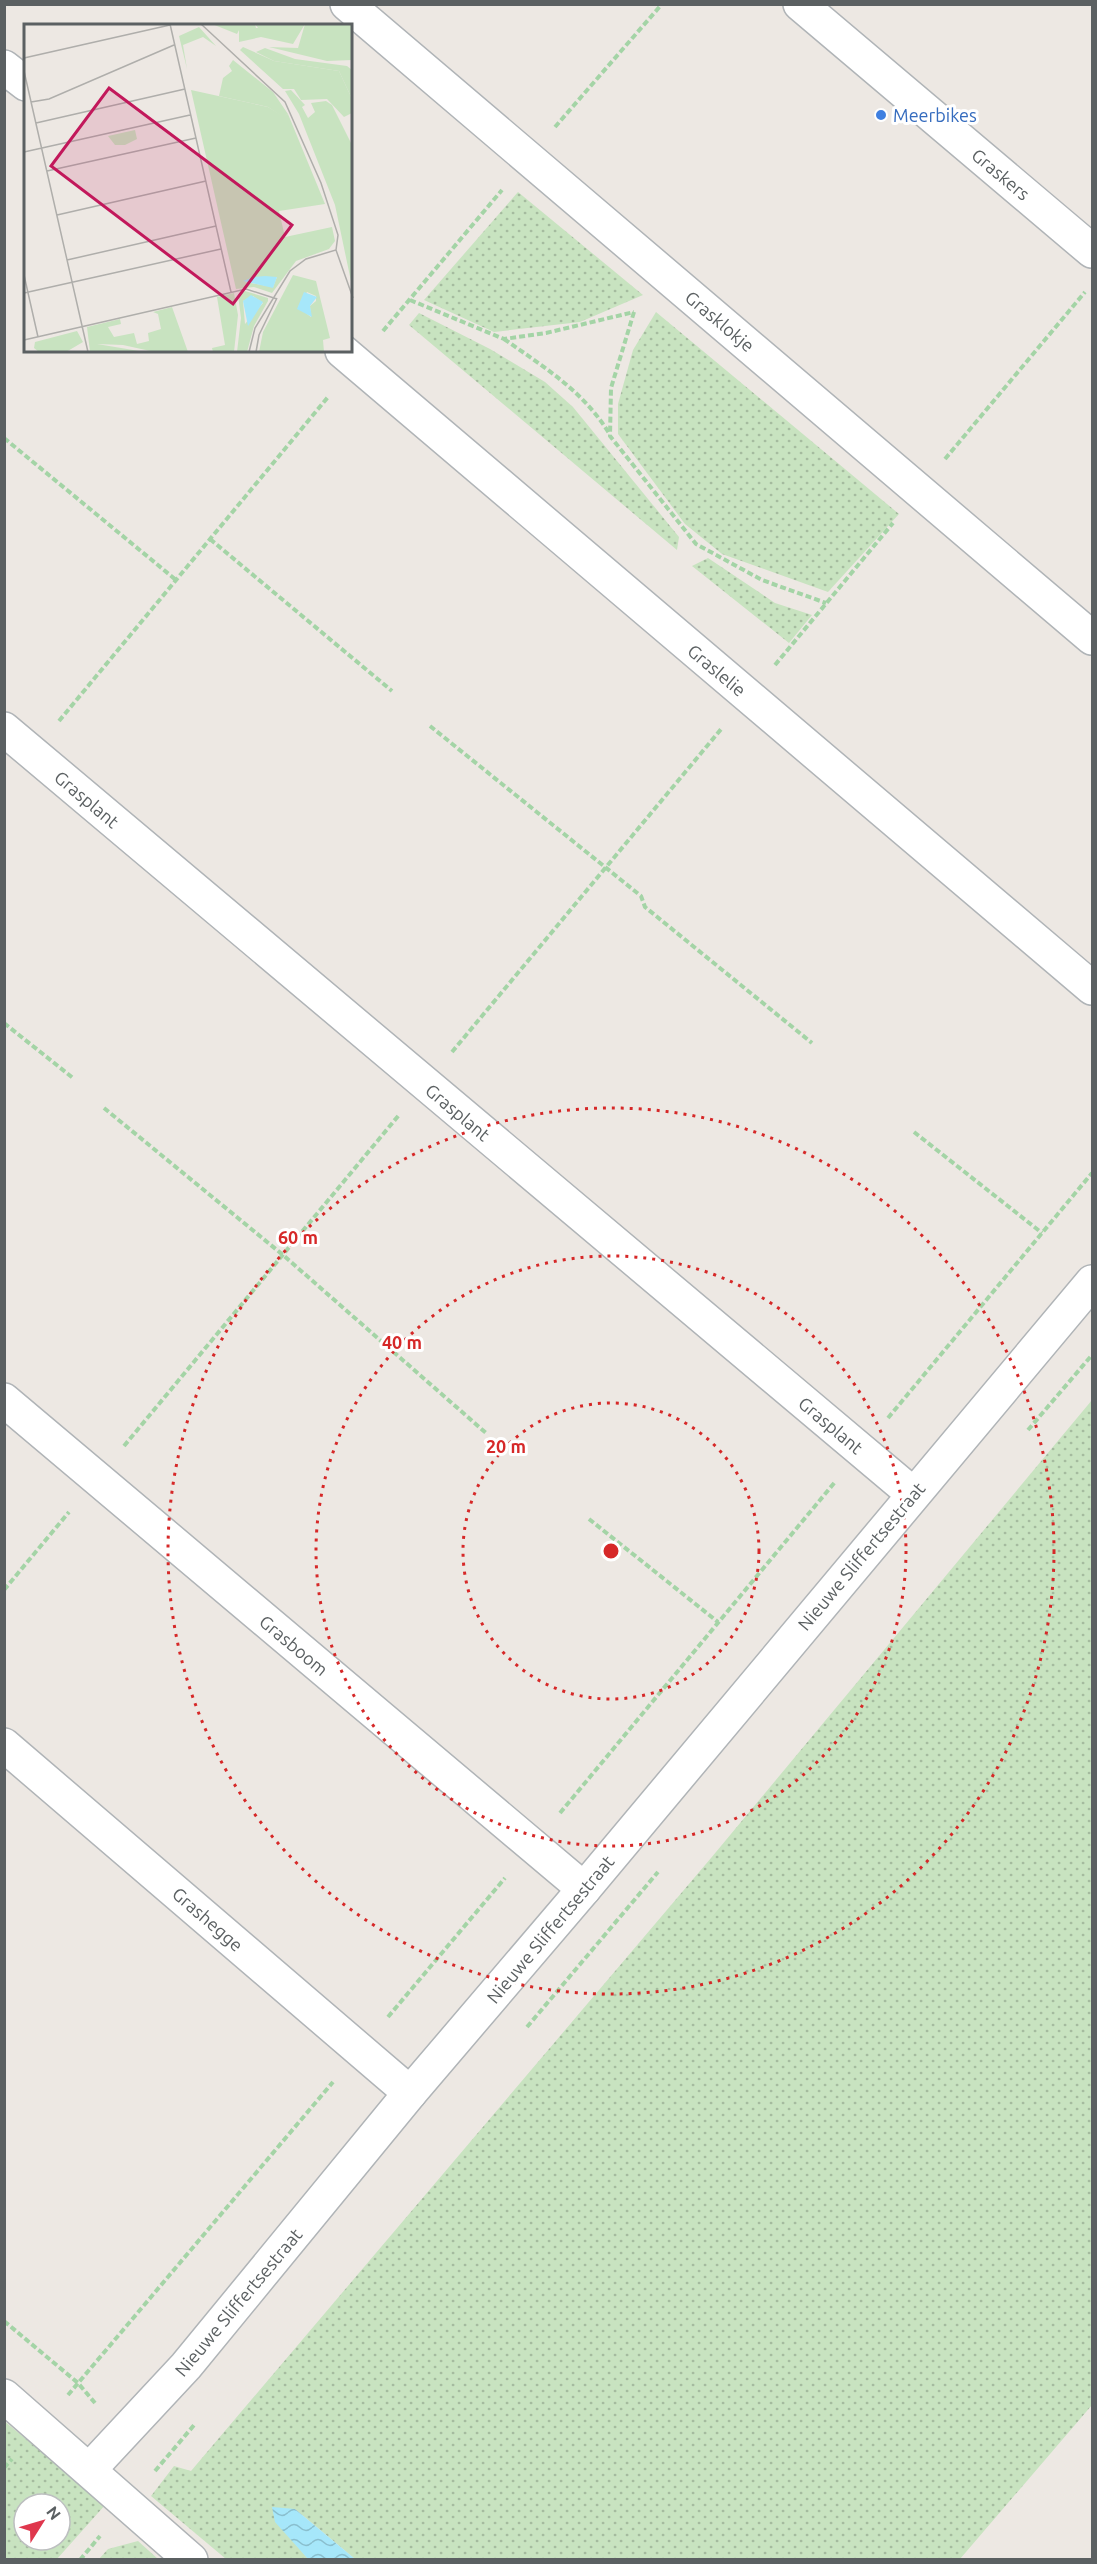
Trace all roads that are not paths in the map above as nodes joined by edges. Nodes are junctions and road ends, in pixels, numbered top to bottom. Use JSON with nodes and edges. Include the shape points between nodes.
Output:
{"nodes":[{"id":1,"x":346,"y":4,"type":"edge"},
{"id":2,"x":800,"y":4,"type":"edge"},
{"id":3,"x":4,"y":67,"type":"edge"},
{"id":4,"x":24,"y":82,"type":"edge"},
{"id":5,"x":1092,"y":251,"type":"edge"},
{"id":6,"x":349,"y":357,"type":"edge"},
{"id":7,"x":1092,"y":638,"type":"edge"},
{"id":8,"x":4,"y":729,"type":"edge"},
{"id":9,"x":1092,"y":988,"type":"edge"},
{"id":10,"x":1092,"y":1282,"type":"edge"},
{"id":11,"x":4,"y":1400,"type":"edge"},
{"id":12,"x":913,"y":1494,"type":"junction"},
{"id":13,"x":4,"y":1745,"type":"edge"},
{"id":14,"x":584,"y":1889,"type":"junction"},
{"id":15,"x":410,"y":2093,"type":"junction"},
{"id":16,"x":4,"y":2396,"type":"edge"},
{"id":17,"x":90,"y":2469,"type":"junction"},
{"id":18,"x":191,"y":2559,"type":"edge"}],
"edges":[{"from":1,"to":7,"type":"street","name":"Grasklokje"},
{"from":2,"to":5,"type":"street","name":"Graskers"},
{"from":3,"to":4,"type":"street"},
{"from":6,"to":9,"type":"street","name":"Graslelie"},
{"from":8,"to":12,"type":"street","name":"Grasplant"},
{"from":10,"to":12,"type":"street","name":"Nieuwe Sliffertsestraat"},
{"from":11,"to":14,"type":"street","name":"Grasboom"},
{"from":12,"to":14,"type":"street","name":"Nieuwe Sliffertsestraat"},
{"from":13,"to":15,"type":"street","name":"Grashegge"},
{"from":14,"to":15,"type":"street","name":"Nieuwe Sliffertsestraat"},
{"from":15,"to":17,"type":"street","name":"Nieuwe Sliffertsestraat","via":[[186,2366]]},
{"from":16,"to":17,"type":"street"},
{"from":17,"to":18,"type":"street"}]}
